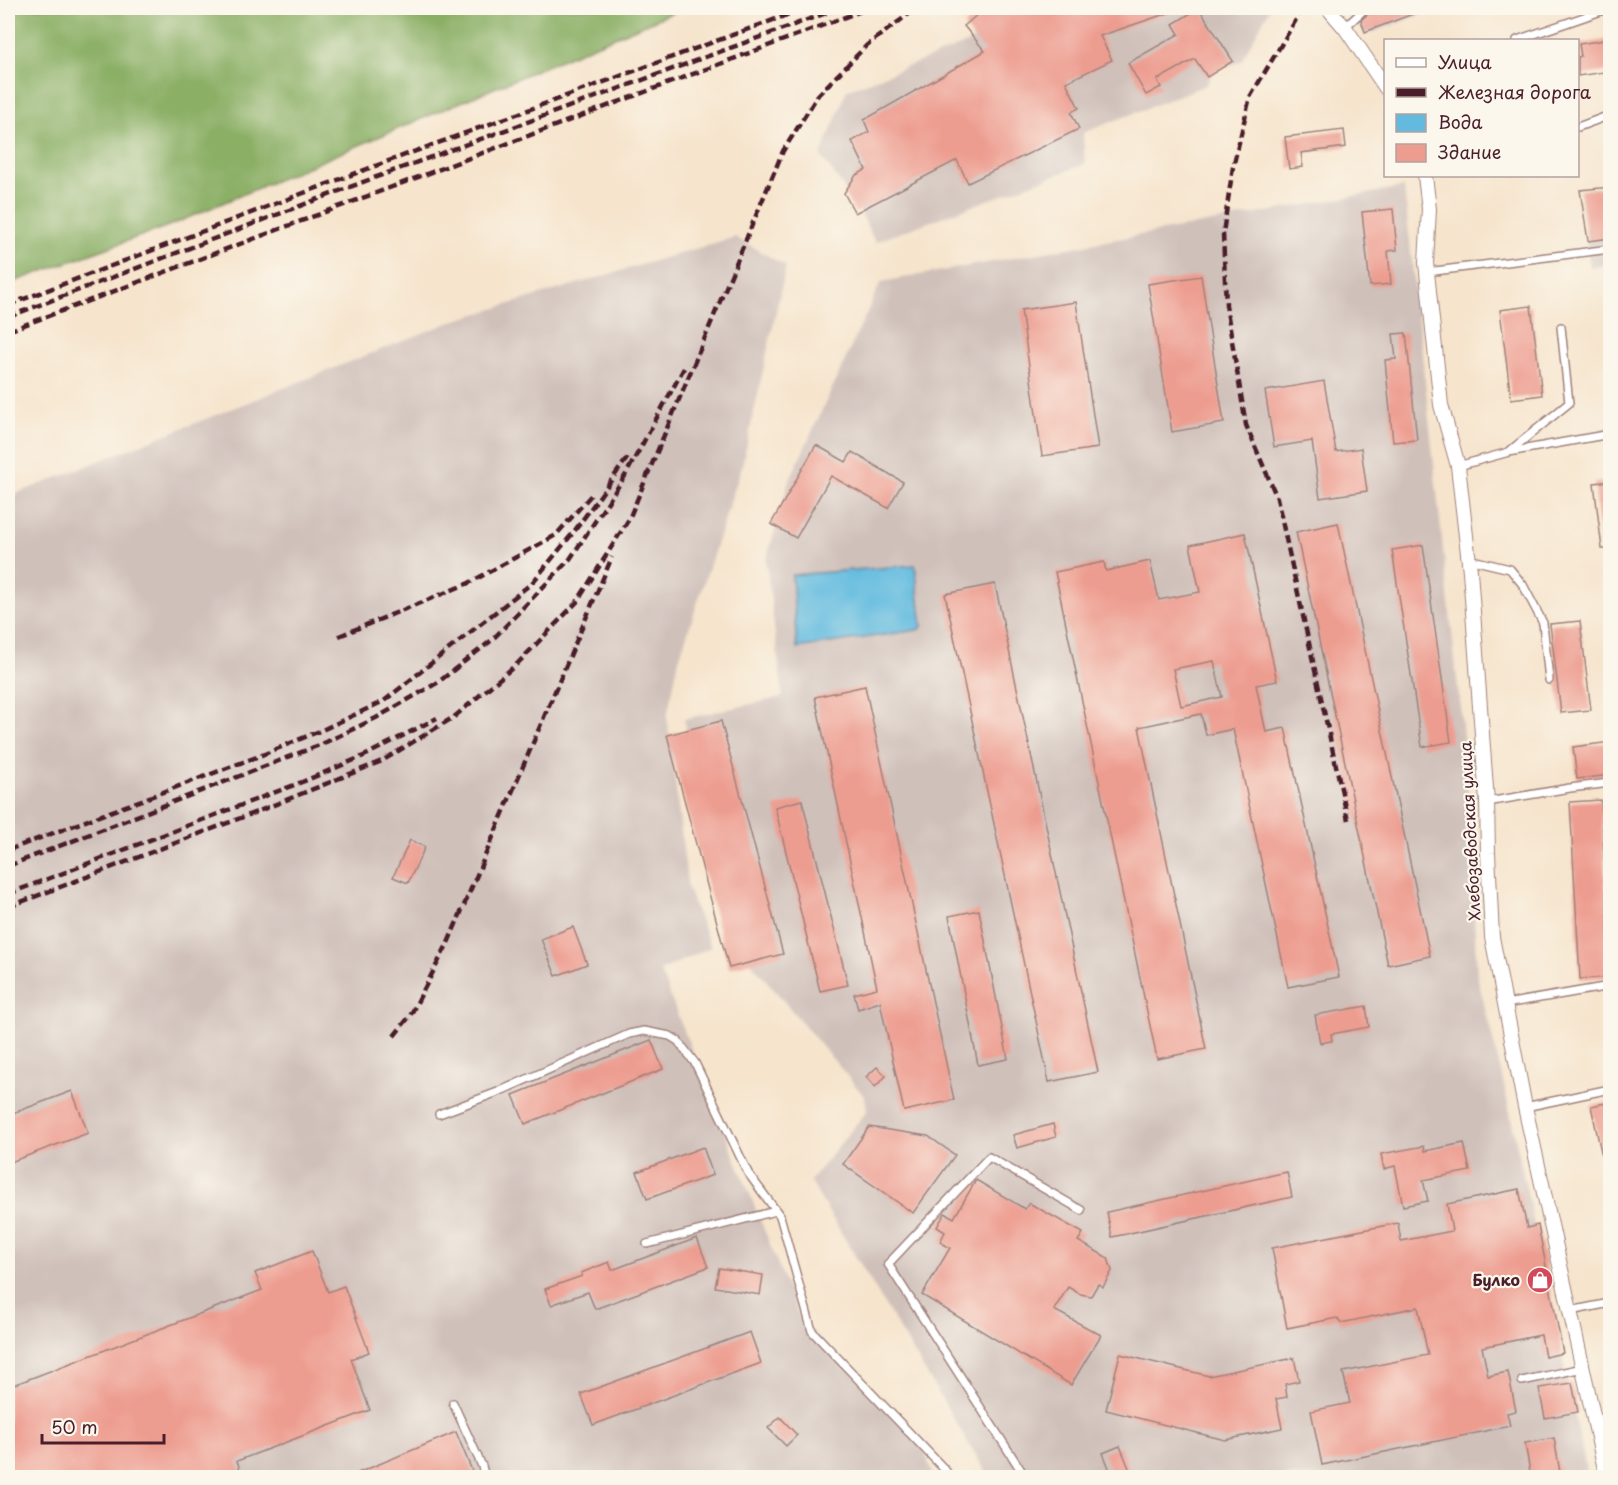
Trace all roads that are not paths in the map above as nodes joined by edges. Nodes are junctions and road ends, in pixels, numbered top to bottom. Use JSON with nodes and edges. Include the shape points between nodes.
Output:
{"nodes":[{"id":1,"x":1328,"y":8,"type":"edge"},
{"id":2,"x":1366,"y":8,"type":"edge"},
{"id":3,"x":1611,"y":8,"type":"edge"},
{"id":4,"x":1345,"y":27,"type":"junction"},
{"id":5,"x":1520,"y":39,"type":"edge"},
{"id":6,"x":1384,"y":86,"type":"edge"},
{"id":7,"x":1611,"y":115,"type":"edge"},
{"id":8,"x":1579,"y":127,"type":"edge"},
{"id":9,"x":1425,"y":177,"type":"edge"},
{"id":10,"x":1611,"y":249,"type":"edge"},
{"id":11,"x":1427,"y":272,"type":"junction"},
{"id":12,"x":1561,"y":327,"type":"dead end"},
{"id":13,"x":1611,"y":434,"type":"edge"},
{"id":14,"x":1509,"y":452,"type":"junction"},
{"id":15,"x":1458,"y":466,"type":"junction"},
{"id":16,"x":1468,"y":559,"type":"junction"},
{"id":17,"x":1549,"y":680,"type":"dead end"},
{"id":18,"x":1611,"y":783,"type":"edge"},
{"id":19,"x":1487,"y":802,"type":"junction"},
{"id":20,"x":1611,"y":986,"type":"edge"},
{"id":21,"x":1505,"y":1004,"type":"junction"},
{"id":22,"x":1611,"y":1089,"type":"edge"},
{"id":23,"x":1525,"y":1107,"type":"junction"},
{"id":24,"x":439,"y":1114,"type":"dead end"},
{"id":25,"x":1082,"y":1210,"type":"dead end"},
{"id":26,"x":776,"y":1211,"type":"junction"},
{"id":27,"x":647,"y":1244,"type":"dead end"},
{"id":28,"x":1611,"y":1303,"type":"edge"},
{"id":29,"x":1570,"y":1311,"type":"junction"},
{"id":30,"x":1582,"y":1368,"type":"junction"},
{"id":31,"x":1522,"y":1381,"type":"dead end"},
{"id":32,"x":453,"y":1403,"type":"dead end"},
{"id":33,"x":485,"y":1478,"type":"edge"},
{"id":34,"x":949,"y":1478,"type":"edge"},
{"id":35,"x":1026,"y":1478,"type":"edge"},
{"id":36,"x":1607,"y":1478,"type":"edge"}],
"edges":[{"from":1,"to":4,"type":"street"},
{"from":2,"to":4,"type":"lane"},
{"from":3,"to":5,"type":"lane"},
{"from":4,"to":6,"type":"street"},
{"from":7,"to":8,"type":"lane"},
{"from":9,"to":11,"type":"street","name":"Хлебозаводская улица","via":[[1429,209]]},
{"from":10,"to":11,"type":"lane"},
{"from":11,"to":15,"type":"street","name":"Хлебозаводская улица","via":[[1441,405]]},
{"from":12,"to":14,"type":"lane","via":[[1569,402]]},
{"from":13,"to":14,"type":"lane"},
{"from":14,"to":15,"type":"lane"},
{"from":15,"to":16,"type":"street","name":"Хлебозаводская улица"},
{"from":16,"to":17,"type":"lane","via":[[1510,568],[1523,585],[1543,622]]},
{"from":16,"to":19,"type":"street","name":"Хлебозаводская улица"},
{"from":18,"to":19,"type":"lane"},
{"from":19,"to":21,"type":"street","name":"Хлебозаводская улица","via":[[1492,937]]},
{"from":20,"to":21,"type":"lane"},
{"from":21,"to":23,"type":"street","name":"Хлебозаводская улица"},
{"from":22,"to":23,"type":"lane"},
{"from":23,"to":29,"type":"street","name":"Хлебозаводская улица"},
{"from":24,"to":26,"type":"lane","via":[[629,1034],[644,1031],[670,1036],[695,1064],[748,1173]]},
{"from":25,"to":35,"type":"lane","via":[[990,1157],[888,1264]]},
{"from":26,"to":27,"type":"lane"},
{"from":26,"to":34,"type":"lane","via":[[812,1331]]},
{"from":28,"to":29,"type":"lane"},
{"from":29,"to":30,"type":"street","name":"Хлебозаводская улица"},
{"from":30,"to":31,"type":"lane"},
{"from":30,"to":36,"type":"street","name":"Хлебозаводская улица"},
{"from":32,"to":33,"type":"lane"}]}
